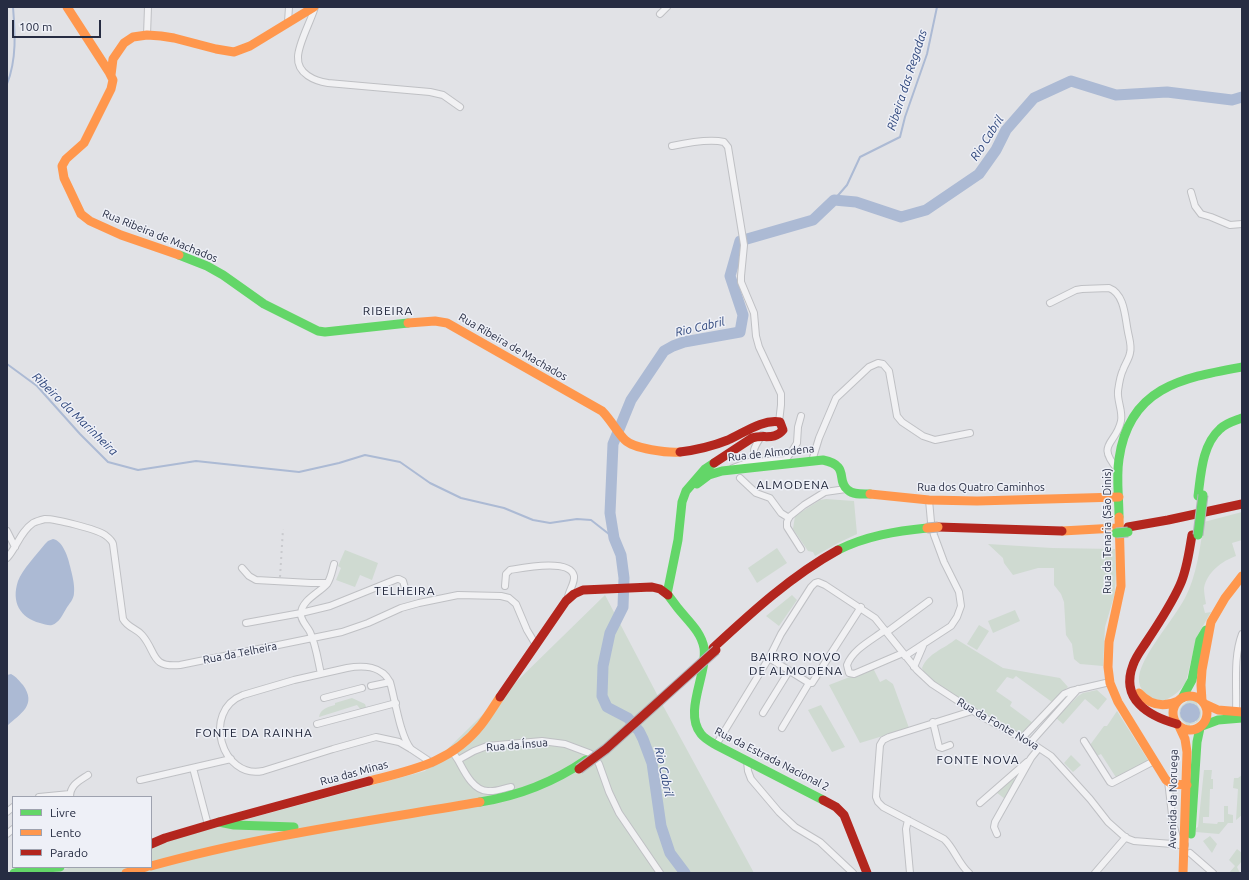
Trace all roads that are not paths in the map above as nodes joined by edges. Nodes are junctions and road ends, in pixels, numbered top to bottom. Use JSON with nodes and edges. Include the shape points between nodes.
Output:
{"nodes":[{"id":1,"x":67,"y":7,"type":"edge"},
{"id":2,"x":148,"y":7,"type":"edge"},
{"id":3,"x":289,"y":7,"type":"edge"},
{"id":4,"x":314,"y":7,"type":"edge"},
{"id":5,"x":666,"y":7,"type":"edge"},
{"id":6,"x":660,"y":14,"type":"dead end"},
{"id":7,"x":288,"y":22,"type":"junction"},
{"id":8,"x":147,"y":35,"type":"junction"},
{"id":9,"x":119,"y":49,"type":"junction"},
{"id":10,"x":95,"y":51,"type":"junction"},
{"id":11,"x":111,"y":75,"type":"junction"},
{"id":12,"x":460,"y":107,"type":"dead end"},
{"id":13,"x":672,"y":146,"type":"dead end"},
{"id":14,"x":1191,"y":192,"type":"dead end"},
{"id":15,"x":1242,"y":224,"type":"edge"},
{"id":16,"x":1050,"y":303,"type":"dead end"},
{"id":17,"x":1242,"y":367,"type":"edge"},
{"id":18,"x":801,"y":416,"type":"dead end"},
{"id":19,"x":1242,"y":418,"type":"edge"},
{"id":20,"x":779,"y":422,"type":"junction"},
{"id":21,"x":1242,"y":425,"type":"edge"},
{"id":22,"x":970,"y":433,"type":"dead end"},
{"id":23,"x":762,"y":435,"type":"junction"},
{"id":24,"x":757,"y":461,"type":"junction"},
{"id":25,"x":812,"y":461,"type":"junction"},
{"id":26,"x":784,"y":462,"type":"junction"},
{"id":27,"x":728,"y":470,"type":"junction"},
{"id":28,"x":1119,"y":470,"type":"junction"},
{"id":29,"x":740,"y":478,"type":"dead end"},
{"id":30,"x":846,"y":489,"type":"junction"},
{"id":31,"x":1200,"y":496,"type":"junction"},
{"id":32,"x":684,"y":497,"type":"junction"},
{"id":33,"x":1119,"y":497,"type":"junction"},
{"id":34,"x":928,"y":500,"type":"junction"},
{"id":35,"x":1242,"y":502,"type":"edge"},
{"id":36,"x":1242,"y":508,"type":"edge"},
{"id":37,"x":789,"y":518,"type":"junction"},
{"id":38,"x":1128,"y":530,"type":"junction"},
{"id":39,"x":7,"y":531,"type":"edge"},
{"id":40,"x":1195,"y":535,"type":"junction"},
{"id":41,"x":15,"y":547,"type":"junction"},
{"id":42,"x":801,"y":549,"type":"dead end"},
{"id":43,"x":7,"y":558,"type":"edge"},
{"id":44,"x":334,"y":564,"type":"dead end"},
{"id":45,"x":242,"y":568,"type":"dead end"},
{"id":46,"x":1242,"y":576,"type":"edge"},
{"id":47,"x":327,"y":583,"type":"junction"},
{"id":48,"x":505,"y":586,"type":"dead end"},
{"id":49,"x":406,"y":591,"type":"dead end"},
{"id":50,"x":667,"y":594,"type":"junction"},
{"id":51,"x":568,"y":598,"type":"junction"},
{"id":52,"x":929,"y":601,"type":"dead end"},
{"id":53,"x":861,"y":607,"type":"junction"},
{"id":54,"x":301,"y":613,"type":"junction"},
{"id":55,"x":246,"y":622,"type":"dead end"},
{"id":56,"x":1210,"y":624,"type":"junction"},
{"id":57,"x":886,"y":631,"type":"junction"},
{"id":58,"x":1242,"y":634,"type":"edge"},
{"id":59,"x":312,"y":638,"type":"junction"},
{"id":60,"x":536,"y":645,"type":"junction"},
{"id":61,"x":923,"y":646,"type":"junction"},
{"id":62,"x":715,"y":649,"type":"junction"},
{"id":63,"x":904,"y":654,"type":"junction"},
{"id":64,"x":769,"y":658,"type":"junction"},
{"id":65,"x":1239,"y":663,"type":"edge"},
{"id":66,"x":916,"y":669,"type":"junction"},
{"id":67,"x":789,"y":671,"type":"junction"},
{"id":68,"x":321,"y":674,"type":"junction"},
{"id":69,"x":390,"y":682,"type":"junction"},
{"id":70,"x":1110,"y":682,"type":"junction"},
{"id":71,"x":809,"y":684,"type":"junction"},
{"id":72,"x":371,"y":686,"type":"dead end"},
{"id":73,"x":362,"y":688,"type":"dead end"},
{"id":74,"x":1078,"y":690,"type":"junction"},
{"id":75,"x":324,"y":698,"type":"dead end"},
{"id":76,"x":1180,"y":700,"type":"junction"},
{"id":77,"x":396,"y":703,"type":"junction"},
{"id":78,"x":1203,"y":703,"type":"junction"},
{"id":79,"x":972,"y":710,"type":"junction"},
{"id":80,"x":763,"y":713,"type":"dead end"},
{"id":81,"x":1240,"y":714,"type":"edge"},
{"id":82,"x":933,"y":722,"type":"junction"},
{"id":83,"x":317,"y":724,"type":"dead end"},
{"id":84,"x":1178,"y":725,"type":"junction"},
{"id":85,"x":1201,"y":727,"type":"junction"},
{"id":86,"x":782,"y":728,"type":"dead end"},
{"id":87,"x":1022,"y":738,"type":"junction"},
{"id":88,"x":1084,"y":741,"type":"dead end"},
{"id":89,"x":1030,"y":743,"type":"junction"},
{"id":90,"x":716,"y":745,"type":"junction"},
{"id":91,"x":950,"y":745,"type":"dead end"},
{"id":92,"x":1039,"y":748,"type":"junction"},
{"id":93,"x":411,"y":749,"type":"junction"},
{"id":94,"x":452,"y":751,"type":"junction"},
{"id":95,"x":1031,"y":758,"type":"junction"},
{"id":96,"x":231,"y":759,"type":"junction"},
{"id":97,"x":458,"y":760,"type":"junction"},
{"id":98,"x":1154,"y":760,"type":"junction"},
{"id":99,"x":747,"y":761,"type":"junction"},
{"id":100,"x":432,"y":763,"type":"junction"},
{"id":101,"x":193,"y":768,"type":"junction"},
{"id":102,"x":578,"y":768,"type":"junction"},
{"id":103,"x":88,"y":775,"type":"dead end"},
{"id":104,"x":140,"y":780,"type":"dead end"},
{"id":105,"x":1168,"y":781,"type":"junction"},
{"id":106,"x":1187,"y":785,"type":"junction"},
{"id":107,"x":511,"y":787,"type":"dead end"},
{"id":108,"x":70,"y":796,"type":"edge"},
{"id":109,"x":980,"y":803,"type":"dead end"},
{"id":110,"x":389,"y":817,"type":"junction"},
{"id":111,"x":908,"y":820,"type":"junction"},
{"id":112,"x":219,"y":822,"type":"junction"},
{"id":113,"x":208,"y":825,"type":"junction"},
{"id":114,"x":997,"y":834,"type":"dead end"},
{"id":115,"x":1126,"y":837,"type":"junction"},
{"id":116,"x":152,"y":844,"type":"edge"},
{"id":117,"x":1182,"y":845,"type":"junction"},
{"id":118,"x":1190,"y":853,"type":"junction"},
{"id":119,"x":152,"y":866,"type":"edge"},
{"id":120,"x":30,"y":868,"type":"edge"},
{"id":121,"x":143,"y":868,"type":"edge"},
{"id":122,"x":14,"y":873,"type":"edge"},
{"id":123,"x":126,"y":873,"type":"edge"},
{"id":124,"x":142,"y":873,"type":"edge"},
{"id":125,"x":660,"y":873,"type":"edge"},
{"id":126,"x":853,"y":873,"type":"edge"},
{"id":127,"x":867,"y":873,"type":"edge"},
{"id":128,"x":910,"y":873,"type":"edge"},
{"id":129,"x":969,"y":873,"type":"edge"},
{"id":130,"x":1095,"y":873,"type":"edge"},
{"id":131,"x":1183,"y":873,"type":"edge"},
{"id":132,"x":1188,"y":873,"type":"edge"},
{"id":133,"x":1213,"y":873,"type":"edge"}],
"edges":[{"from":1,"to":10,"type":"main road"},
{"from":2,"to":8,"type":"street"},
{"from":3,"to":7,"type":"street"},
{"from":4,"to":7,"type":"main road"},
{"from":4,"to":12,"type":"street","via":[[298,59],[303,72],[310,77],[328,83],[430,92],[442,95]]},
{"from":5,"to":6,"type":"street"},
{"from":7,"to":8,"type":"main road","via":[[250,46],[234,52],[174,38]]},
{"from":8,"to":9,"type":"main road","via":[[133,36]]},
{"from":9,"to":10,"type":"main road","via":[[108,53]]},
{"from":9,"to":11,"type":"main road","via":[[113,59]]},
{"from":10,"to":11,"type":"main road"},
{"from":11,"to":20,"type":"main road","name":"Rua Ribeira de Machados","via":[[112,85],[84,143],[62,166],[79,210],[88,220],[202,264],[223,275],[264,304],[318,331],[400,323],[445,322],[602,411],[630,444],[668,453],[683,453],[727,440],[759,425]]},
{"from":13,"to":20,"type":"street","via":[[716,141],[724,142],[728,148],[743,240],[741,282],[754,313],[759,347],[780,394]]},
{"from":14,"to":15,"type":"street","via":[[1195,206],[1201,214],[1230,226]]},
{"from":16,"to":28,"type":"street","via":[[1082,289],[1109,288],[1113,290],[1123,307],[1131,347],[1118,390],[1121,421],[1109,444],[1108,454]]},
{"from":17,"to":28,"type":"main road","name":"Rua da Tenaria (São Dinis)","via":[[1203,374],[1182,381],[1158,392],[1148,400],[1135,415],[1126,433],[1120,452]]},
{"from":18,"to":26,"type":"street","via":[[797,443]]},
{"from":19,"to":31,"type":"main road","via":[[1216,432],[1206,448]]},
{"from":20,"to":23,"type":"main road","via":[[783,428],[779,435]]},
{"from":21,"to":31,"type":"main road","via":[[1228,430],[1216,442]]},
{"from":22,"to":25,"type":"street","via":[[929,439],[900,420],[897,416],[889,370],[878,363],[869,367],[836,398]]},
{"from":23,"to":24,"type":"street","via":[[753,451]]},
{"from":23,"to":32,"type":"main road","via":[[752,438],[703,471]]},
{"from":24,"to":26,"type":"street"},
{"from":24,"to":27,"type":"street"},
{"from":25,"to":26,"type":"main road","name":"Rua de Almodena"},
{"from":25,"to":30,"type":"main road","name":"Rua de Almodena","via":[[827,460],[836,463]]},
{"from":26,"to":27,"type":"main road","name":"Rua de Almodena"},
{"from":27,"to":32,"type":"main road","name":"Rua de Almodena","via":[[706,477]]},
{"from":28,"to":33,"type":"main road","name":"Rua da Tenaria (São Dinis)"},
{"from":29,"to":37,"type":"street","via":[[757,494],[769,497],[781,513]]},
{"from":30,"to":34,"type":"main road","name":"Rua dos Quatro Caminhos","via":[[854,493]]},
{"from":30,"to":37,"type":"street","via":[[823,493]]},
{"from":31,"to":40,"type":"main road"},
{"from":32,"to":50,"type":"main road"},
{"from":33,"to":34,"type":"main road","name":"Rua dos Quatro Caminhos","via":[[1016,501]]},
{"from":33,"to":70,"type":"main road","name":"Rua da Tenaria (São Dinis)","via":[[1121,586],[1110,630]]},
{"from":34,"to":61,"type":"street","via":[[936,541],[961,602],[959,614],[953,623]]},
{"from":35,"to":38,"type":"main road"},
{"from":36,"to":38,"type":"main road","via":[[1177,524]]},
{"from":37,"to":42,"type":"street","via":[[787,527]]},
{"from":38,"to":62,"type":"main road","bridge":true,"via":[[928,530],[880,540],[830,558],[803,575]]},
{"from":39,"to":41,"type":"street"},
{"from":40,"to":76,"type":"main road","via":[[1190,570],[1182,593],[1143,657],[1136,674],[1139,693],[1151,704],[1174,704]]},
{"from":40,"to":84,"type":"main road","via":[[1180,585],[1137,655],[1130,678],[1133,696],[1140,706],[1157,718]]},
{"from":41,"to":43,"type":"street"},
{"from":41,"to":59,"type":"street","name":"Rua da Telheira","via":[[31,525],[45,519],[89,529],[109,538],[113,544],[123,619],[141,634],[156,659],[164,665],[180,665]]},
{"from":44,"to":47,"type":"street"},
{"from":45,"to":47,"type":"street","via":[[256,580]]},
{"from":46,"to":56,"type":"main road"},
{"from":47,"to":54,"type":"street","via":[[308,600]]},
{"from":48,"to":51,"type":"street","via":[[506,574],[510,570],[561,566],[573,574]]},
{"from":49,"to":54,"type":"street","via":[[403,581],[396,579],[333,605]]},
{"from":50,"to":51,"type":"main road","via":[[659,588],[649,587],[586,590]]},
{"from":50,"to":90,"type":"main road","name":"Rua da Estrada Nacional 2","via":[[698,633],[704,645],[705,662],[695,719],[702,735]]},
{"from":51,"to":60,"type":"main road","name":"Rua das Minas"},
{"from":52,"to":57,"type":"street"},
{"from":53,"to":57,"type":"street","name":"Rua da Fonte Nova"},
{"from":53,"to":64,"type":"street","name":"Rua da Fonte Nova","via":[[825,585],[818,582],[814,584],[781,634]]},
{"from":53,"to":71,"type":"street","via":[[817,678]]},
{"from":54,"to":55,"type":"street"},
{"from":54,"to":59,"type":"street"},
{"from":56,"to":76,"type":"main road","via":[[1201,637],[1192,680]]},
{"from":56,"to":78,"type":"main road","via":[[1201,670]]},
{"from":57,"to":63,"type":"street","name":"Rua da Fonte Nova"},
{"from":57,"to":63,"type":"street","via":[[858,650],[847,665],[849,673],[854,674]]},
{"from":58,"to":65,"type":"street","via":[[1238,648]]},
{"from":59,"to":60,"type":"street","name":"Rua da Telheira","via":[[342,632],[419,603],[458,596],[497,595],[515,602],[526,630]]},
{"from":59,"to":68,"type":"street"},
{"from":60,"to":94,"type":"main road","name":"Rua das Minas","via":[[482,724]]},
{"from":61,"to":63,"type":"street"},
{"from":61,"to":66,"type":"street"},
{"from":62,"to":102,"type":"main road","bridge":true},
{"from":62,"to":102,"type":"main road","bridge":true,"via":[[609,746]]},
{"from":63,"to":66,"type":"street","name":"Rua da Fonte Nova"},
{"from":64,"to":67,"type":"street"},
{"from":64,"to":90,"type":"street"},
{"from":65,"to":81,"type":"street"},
{"from":66,"to":79,"type":"street","name":"Rua da Fonte Nova","via":[[936,687]]},
{"from":67,"to":71,"type":"street"},
{"from":67,"to":80,"type":"street"},
{"from":68,"to":69,"type":"street","via":[[351,667],[366,667],[382,672]]},
{"from":68,"to":96,"type":"street","via":[[242,695],[228,705],[221,718],[220,731],[224,748]]},
{"from":69,"to":72,"type":"street"},
{"from":69,"to":77,"type":"street"},
{"from":70,"to":74,"type":"street"},
{"from":70,"to":98,"type":"main road","name":"Rua da Tenaria (São Dinis)","via":[[1117,700]]},
{"from":71,"to":86,"type":"street"},
{"from":73,"to":75,"type":"street"},
{"from":74,"to":87,"type":"street","via":[[1064,694]]},
{"from":74,"to":89,"type":"street"},
{"from":76,"to":78,"type":"main road","via":[[1191,696]]},
{"from":76,"to":84,"type":"main road","via":[[1173,710]]},
{"from":77,"to":83,"type":"street"},
{"from":77,"to":93,"type":"street","via":[[404,737]]},
{"from":78,"to":81,"type":"main road","via":[[1215,710]]},
{"from":78,"to":85,"type":"main road","via":[[1207,716]]},
{"from":79,"to":82,"type":"street"},
{"from":79,"to":87,"type":"street","name":"Rua da Fonte Nova"},
{"from":81,"to":85,"type":"main road"},
{"from":82,"to":91,"type":"street","via":[[939,747]]},
{"from":82,"to":111,"type":"street","via":[[889,737],[880,745],[876,799],[883,807]]},
{"from":84,"to":85,"type":"main road","via":[[1190,731]]},
{"from":84,"to":106,"type":"main road","name":"Avenida da Noruega","via":[[1187,746]]},
{"from":85,"to":118,"type":"main road","name":"Avenida da Noruega","via":[[1197,742]]},
{"from":87,"to":89,"type":"street","name":"Rua da Fonte Nova"},
{"from":88,"to":98,"type":"street","via":[[1112,783]]},
{"from":89,"to":92,"type":"street","name":"Rua da Fonte Nova"},
{"from":90,"to":99,"type":"main road","name":"Rua da Estrada Nacional 2"},
{"from":92,"to":95,"type":"street"},
{"from":92,"to":115,"type":"street","name":"Rua da Fonte Nova","via":[[1056,761],[1108,822]]},
{"from":93,"to":96,"type":"street","via":[[396,741],[376,737],[256,773],[244,770]]},
{"from":93,"to":100,"type":"street"},
{"from":94,"to":97,"type":"street"},
{"from":94,"to":100,"type":"main road","name":"Rua das Minas"},
{"from":95,"to":109,"type":"street"},
{"from":95,"to":114,"type":"street","via":[[995,822]]},
{"from":96,"to":101,"type":"street"},
{"from":97,"to":107,"type":"street","via":[[471,781],[482,790],[492,791]]},
{"from":97,"to":125,"type":"street","name":"Rua da Ínsua","via":[[487,746],[542,741],[565,744],[589,753],[599,764],[619,813]]},
{"from":98,"to":105,"type":"main road","name":"Rua da Tenaria (São Dinis)"},
{"from":99,"to":126,"type":"street","via":[[751,779],[778,812],[795,827],[820,842]]},
{"from":99,"to":127,"type":"main road","name":"Rua da Estrada Nacional 2","via":[[839,809],[848,823]]},
{"from":100,"to":112,"type":"main road","name":"Rua das Minas"},
{"from":101,"to":104,"type":"street"},
{"from":101,"to":113,"type":"street"},
{"from":102,"to":110,"type":"main road","via":[[510,796]]},
{"from":102,"to":124,"type":"main road","via":[[543,789],[505,802],[273,841]]},
{"from":103,"to":108,"type":"street","via":[[73,786]]},
{"from":105,"to":106,"type":"main road","via":[[1172,784]]},
{"from":105,"to":117,"type":"street","via":[[1173,825]]},
{"from":106,"to":117,"type":"main road","name":"Avenida da Noruega"},
{"from":110,"to":112,"type":"main road","via":[[287,827]]},
{"from":110,"to":119,"type":"main road","via":[[272,837]]},
{"from":111,"to":128,"type":"street","via":[[906,829]]},
{"from":111,"to":129,"type":"street","via":[[944,839]]},
{"from":112,"to":113,"type":"main road","name":"Rua das Minas"},
{"from":113,"to":116,"type":"main road","name":"Rua das Minas"},
{"from":115,"to":117,"type":"street","name":"Rua da Fonte Nova","via":[[1134,841]]},
{"from":115,"to":130,"type":"street"},
{"from":117,"to":131,"type":"main road","name":"Avenida da Noruega"},
{"from":118,"to":132,"type":"main road","name":"Avenida da Noruega"},
{"from":118,"to":133,"type":"street"},
{"from":120,"to":122,"type":"main road"},
{"from":121,"to":123,"type":"main road"}]}
